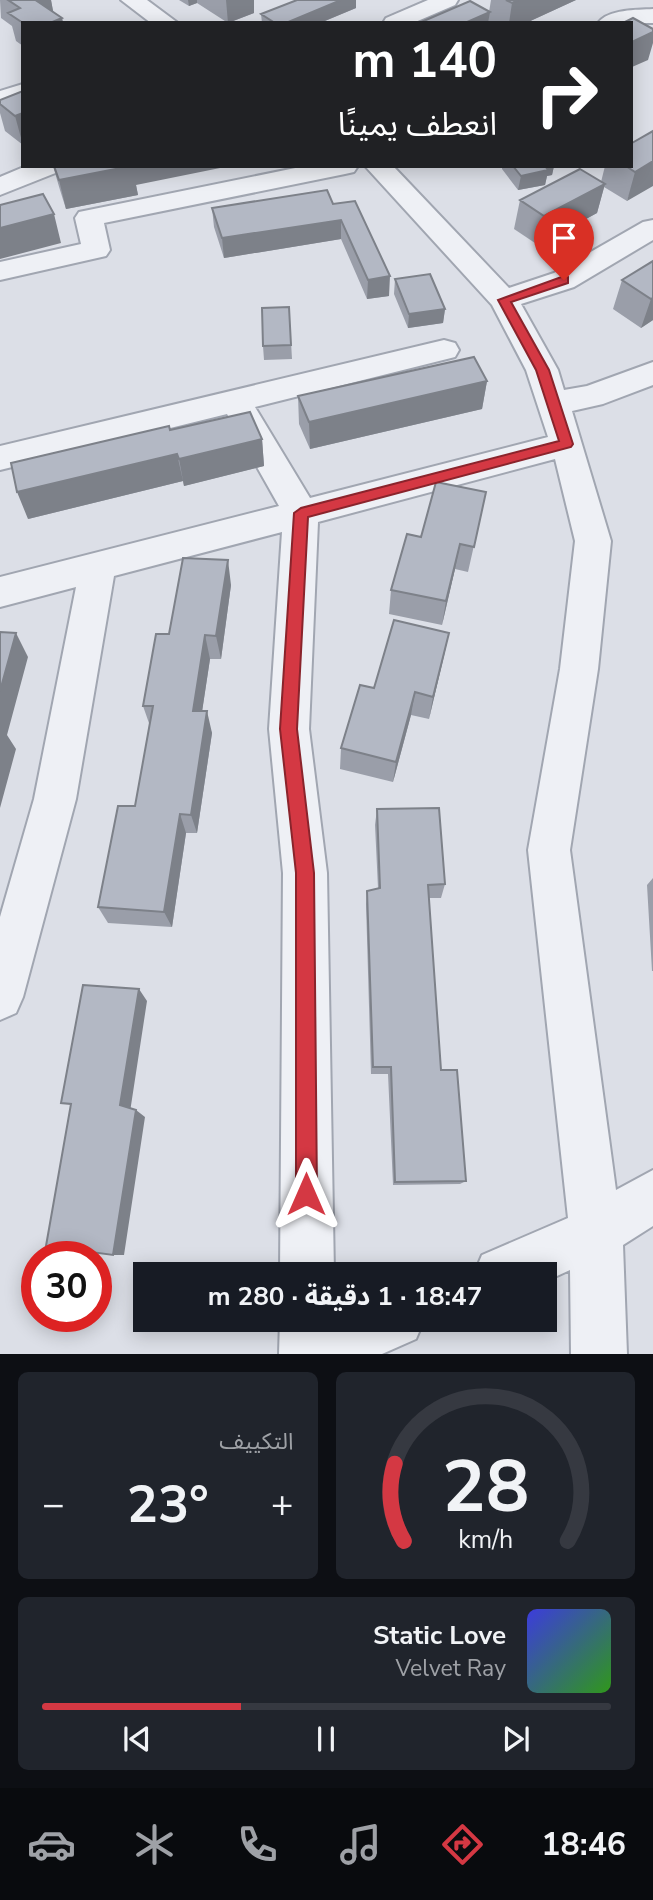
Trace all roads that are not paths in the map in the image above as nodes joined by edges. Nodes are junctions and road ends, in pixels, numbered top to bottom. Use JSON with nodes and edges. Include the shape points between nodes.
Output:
{"nodes":[{"id":1,"x":132,"y":0,"type":"edge"},
{"id":2,"x":447,"y":0,"type":"edge"},
{"id":3,"x":653,"y":16,"type":"edge"},
{"id":4,"x":164,"y":21,"type":"edge"},
{"id":5,"x":399,"y":21,"type":"edge"},
{"id":6,"x":615,"y":21,"type":"edge"},
{"id":7,"x":21,"y":92,"type":"edge"},
{"id":8,"x":0,"y":100,"type":"edge"},
{"id":9,"x":44,"y":168,"type":"edge"},
{"id":10,"x":335,"y":168,"type":"edge"},
{"id":11,"x":380,"y":168,"type":"edge"},
{"id":12,"x":0,"y":187,"type":"edge"},
{"id":13,"x":653,"y":228,"type":"edge"},
{"id":14,"x":0,"y":271,"type":"edge"},
{"id":15,"x":504,"y":300,"type":"junction"},
{"id":16,"x":444,"y":350,"type":"dead end"},
{"id":17,"x":653,"y":373,"type":"edge"},
{"id":18,"x":235,"y":401,"type":"junction"},
{"id":19,"x":553,"y":403,"type":"junction"},
{"id":20,"x":567,"y":444,"type":"junction"},
{"id":21,"x":0,"y":458,"type":"edge"},
{"id":22,"x":301,"y":513,"type":"junction"},
{"id":23,"x":98,"y":566,"type":"junction"},
{"id":24,"x":0,"y":592,"type":"edge"},
{"id":25,"x":0,"y":997,"type":"edge"},
{"id":26,"x":653,"y":1196,"type":"edge"},
{"id":27,"x":596,"y":1232,"type":"junction"},
{"id":28,"x":307,"y":1262,"type":"edge"},
{"id":29,"x":528,"y":1262,"type":"edge"},
{"id":30,"x":307,"y":1332,"type":"edge"},
{"id":31,"x":369,"y":1332,"type":"edge"},
{"id":32,"x":307,"y":1354,"type":"edge"},
{"id":33,"x":318,"y":1354,"type":"edge"},
{"id":34,"x":599,"y":1354,"type":"edge"}],
"edges":[{"from":1,"to":4,"type":"street"},
{"from":2,"to":5,"type":"street"},
{"from":3,"to":6,"type":"street"},
{"from":7,"to":8,"type":"street"},
{"from":9,"to":12,"type":"street"},
{"from":10,"to":14,"type":"street","via":[[89,218],[96,250]]},
{"from":11,"to":15,"type":"street"},
{"from":13,"to":15,"type":"street","via":[[564,280]]},
{"from":15,"to":19,"type":"street","via":[[542,370]]},
{"from":16,"to":18,"type":"street"},
{"from":17,"to":19,"type":"street","via":[[592,396]]},
{"from":18,"to":21,"type":"street"},
{"from":18,"to":22,"type":"street"},
{"from":19,"to":20,"type":"street"},
{"from":20,"to":22,"type":"street"},
{"from":20,"to":27,"type":"street","via":[[593,541],[579,669],[549,850]]},
{"from":22,"to":23,"type":"street"},
{"from":22,"to":28,"type":"street","via":[[289,729],[305,873]]},
{"from":23,"to":24,"type":"street"},
{"from":23,"to":25,"type":"street","via":[[55,799]]},
{"from":26,"to":27,"type":"street"},
{"from":27,"to":29,"type":"street"},
{"from":27,"to":34,"type":"street"},
{"from":30,"to":32,"type":"street"},
{"from":31,"to":33,"type":"street"}]}
